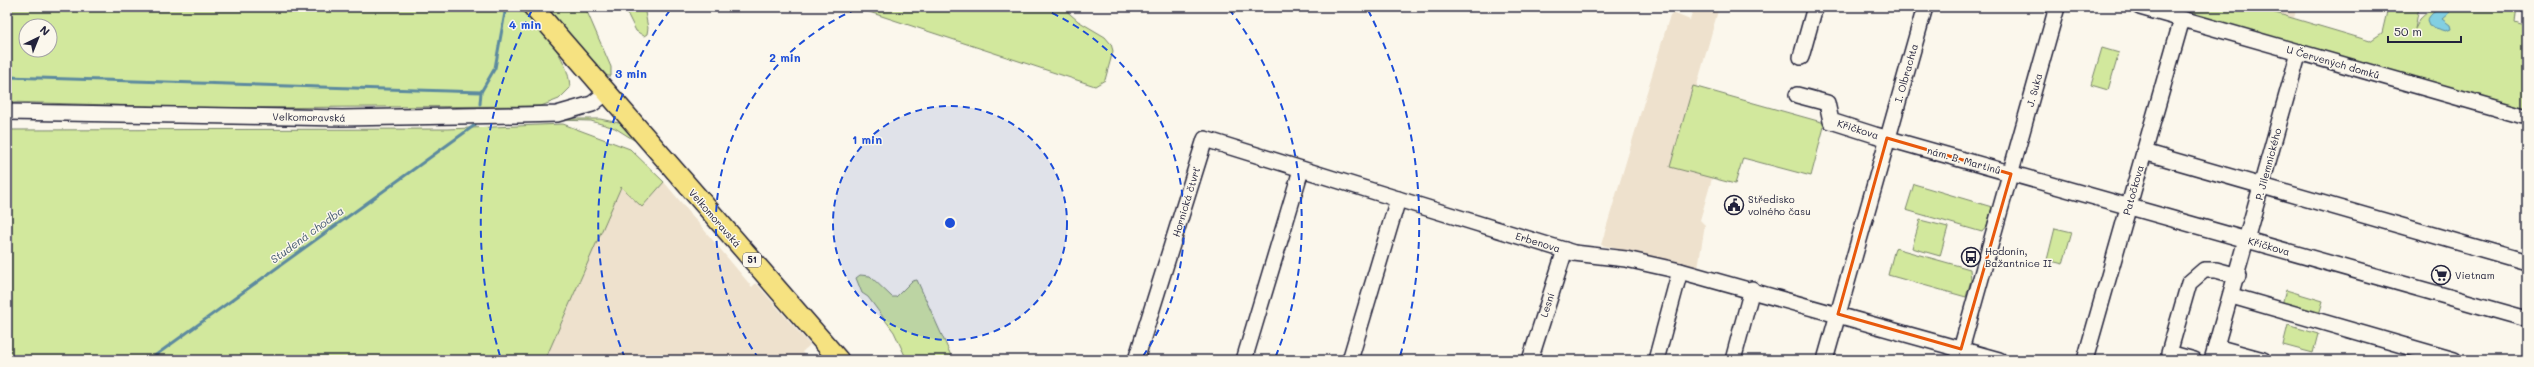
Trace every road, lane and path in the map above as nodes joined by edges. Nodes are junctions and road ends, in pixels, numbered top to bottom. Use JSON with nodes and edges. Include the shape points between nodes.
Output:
{"nodes":[{"id":1,"x":532,"y":7,"type":"edge"},
{"id":2,"x":1815,"y":7,"type":"edge"},
{"id":3,"x":1925,"y":7,"type":"edge"},
{"id":4,"x":2057,"y":7,"type":"edge"},
{"id":5,"x":2140,"y":7,"type":"edge"},
{"id":6,"x":2182,"y":19,"type":"junction"},
{"id":7,"x":2299,"y":52,"type":"junction"},
{"id":8,"x":1801,"y":57,"type":"dead end"},
{"id":9,"x":606,"y":93,"type":"junction"},
{"id":10,"x":1797,"y":95,"type":"dead end"},
{"id":11,"x":7,"y":112,"type":"edge"},
{"id":12,"x":2527,"y":117,"type":"edge"},
{"id":13,"x":1886,"y":138,"type":"junction"},
{"id":14,"x":2144,"y":152,"type":"junction"},
{"id":15,"x":1301,"y":170,"type":"junction"},
{"id":16,"x":2011,"y":174,"type":"junction"},
{"id":17,"x":2262,"y":186,"type":"junction"},
{"id":18,"x":1398,"y":199,"type":"junction"},
{"id":19,"x":2128,"y":205,"type":"junction"},
{"id":20,"x":2248,"y":240,"type":"junction"},
{"id":21,"x":1565,"y":250,"type":"junction"},
{"id":22,"x":2527,"y":262,"type":"edge"},
{"id":23,"x":1680,"y":271,"type":"junction"},
{"id":24,"x":2238,"y":276,"type":"junction"},
{"id":25,"x":1752,"y":289,"type":"junction"},
{"id":26,"x":2232,"y":296,"type":"junction"},
{"id":27,"x":1838,"y":314,"type":"junction"},
{"id":28,"x":2527,"y":319,"type":"edge"},
{"id":29,"x":2214,"y":353,"type":"edge"},
{"id":30,"x":1959,"y":355,"type":"edge"},
{"id":31,"x":839,"y":360,"type":"edge"},
{"id":32,"x":1136,"y":360,"type":"edge"},
{"id":33,"x":1244,"y":360,"type":"edge"},
{"id":34,"x":1350,"y":360,"type":"edge"},
{"id":35,"x":1530,"y":360,"type":"edge"},
{"id":36,"x":1656,"y":360,"type":"edge"},
{"id":37,"x":1732,"y":360,"type":"edge"},
{"id":38,"x":1825,"y":360,"type":"edge"},
{"id":39,"x":1999,"y":360,"type":"edge"},
{"id":40,"x":2085,"y":360,"type":"edge"},
{"id":41,"x":2194,"y":360,"type":"edge"},
{"id":42,"x":2263,"y":360,"type":"edge"},
{"id":43,"x":2454,"y":360,"type":"edge"}],
"edges":[{"from":1,"to":9,"type":"main road","name":"Velkomoravská","number":"51"},
{"from":2,"to":8,"type":"street"},
{"from":3,"to":13,"type":"street","name":"I. Olbrachta"},
{"from":4,"to":16,"type":"street","name":"J. Suka"},
{"from":5,"to":6,"type":"street","name":"U Červených domků"},
{"from":6,"to":7,"type":"street","name":"U Červených domků"},
{"from":6,"to":14,"type":"street","name":"Patočkova"},
{"from":7,"to":12,"type":"street","name":"U Červených domků"},
{"from":7,"to":17,"type":"street","name":"P. Jilemnického"},
{"from":9,"to":11,"type":"street","name":"Velkomoravská","via":[[592,104],[557,114],[520,116],[342,118]]},
{"from":9,"to":31,"type":"main road","name":"Velkomoravská","number":"51"},
{"from":10,"to":13,"type":"street","name":"Křičkova","via":[[1827,103],[1831,121]]},
{"from":13,"to":16,"type":"street","name":"nám. B. Martinů"},
{"from":13,"to":27,"type":"street"},
{"from":14,"to":17,"type":"street"},
{"from":14,"to":19,"type":"street","name":"Patočkova"},
{"from":15,"to":18,"type":"street","name":"Hornická čtvrť"},
{"from":15,"to":32,"type":"street","name":"Hornická čtvrť","via":[[1205,139]]},
{"from":15,"to":33,"type":"street"},
{"from":16,"to":19,"type":"street","name":"Křičkova"},
{"from":16,"to":30,"type":"street","name":"nám. B. Martinů"},
{"from":17,"to":20,"type":"street","name":"P. Jilemnického"},
{"from":17,"to":22,"type":"street"},
{"from":18,"to":21,"type":"street","name":"Erbenova"},
{"from":18,"to":34,"type":"street"},
{"from":19,"to":20,"type":"street","name":"Křičkova"},
{"from":19,"to":40,"type":"street","name":"Patočkova"},
{"from":20,"to":24,"type":"street","name":"P. Jilemnického"},
{"from":20,"to":28,"type":"street","name":"Křičkova"},
{"from":21,"to":23,"type":"street","name":"Erbenova","via":[[1626,259]]},
{"from":21,"to":35,"type":"street","name":"Lesní"},
{"from":23,"to":25,"type":"street","name":"Erbenova"},
{"from":23,"to":36,"type":"street"},
{"from":24,"to":26,"type":"street","name":"P. Jilemnického"},
{"from":24,"to":41,"type":"street","via":[[2216,270],[2204,270],[2189,283],[2169,353]]},
{"from":25,"to":27,"type":"street","name":"Erbenova"},
{"from":25,"to":37,"type":"street"},
{"from":26,"to":29,"type":"street","name":"P. Jilemnického"},
{"from":26,"to":43,"type":"street"},
{"from":27,"to":30,"type":"street"},
{"from":27,"to":38,"type":"street"},
{"from":29,"to":42,"type":"street"},
{"from":30,"to":39,"type":"street"}]}
